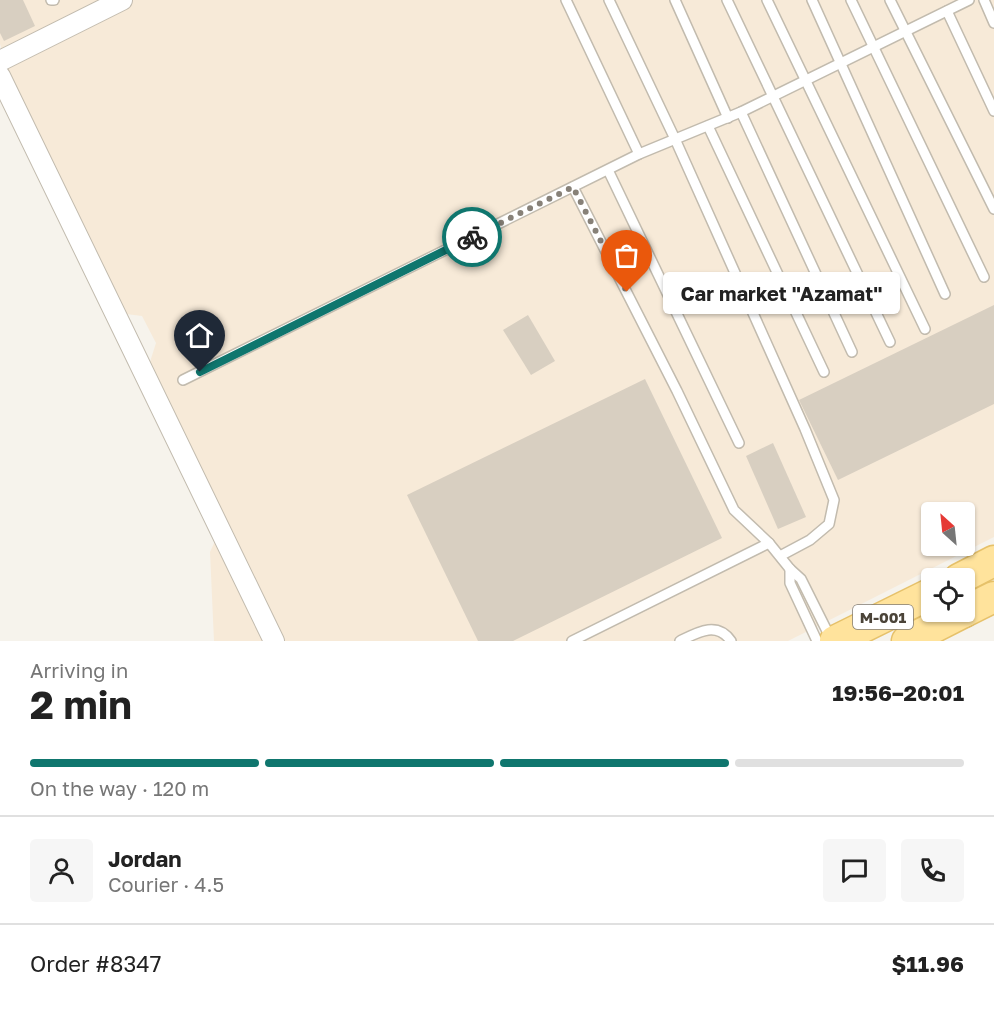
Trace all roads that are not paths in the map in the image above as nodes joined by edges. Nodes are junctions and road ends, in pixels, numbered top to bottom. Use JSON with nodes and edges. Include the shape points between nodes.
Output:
{"nodes":[{"id":1,"x":566,"y":0,"type":"edge"},
{"id":2,"x":609,"y":0,"type":"edge"},
{"id":3,"x":675,"y":0,"type":"edge"},
{"id":4,"x":727,"y":0,"type":"edge"},
{"id":5,"x":767,"y":0,"type":"edge"},
{"id":6,"x":812,"y":0,"type":"edge"},
{"id":7,"x":851,"y":0,"type":"edge"},
{"id":8,"x":890,"y":0,"type":"edge"},
{"id":9,"x":968,"y":0,"type":"edge"},
{"id":10,"x":984,"y":0,"type":"edge"},
{"id":11,"x":118,"y":1,"type":"edge"},
{"id":12,"x":947,"y":11,"type":"junction"},
{"id":13,"x":994,"y":23,"type":"edge"},
{"id":14,"x":906,"y":31,"type":"junction"},
{"id":15,"x":874,"y":47,"type":"junction"},
{"id":16,"x":0,"y":61,"type":"edge"},
{"id":17,"x":840,"y":64,"type":"junction"},
{"id":18,"x":0,"y":76,"type":"edge"},
{"id":19,"x":806,"y":81,"type":"junction"},
{"id":20,"x":774,"y":97,"type":"junction"},
{"id":21,"x":994,"y":111,"type":"edge"},
{"id":22,"x":741,"y":112,"type":"junction"},
{"id":23,"x":729,"y":118,"type":"junction"},
{"id":24,"x":708,"y":126,"type":"junction"},
{"id":25,"x":675,"y":140,"type":"junction"},
{"id":26,"x":639,"y":154,"type":"junction"},
{"id":27,"x":608,"y":170,"type":"junction"},
{"id":28,"x":573,"y":187,"type":"junction"},
{"id":29,"x":994,"y":209,"type":"edge"},
{"id":30,"x":984,"y":277,"type":"dead end"},
{"id":31,"x":945,"y":294,"type":"dead end"},
{"id":32,"x":925,"y":329,"type":"dead end"},
{"id":33,"x":890,"y":342,"type":"dead end"},
{"id":34,"x":852,"y":352,"type":"dead end"},
{"id":35,"x":825,"y":372,"type":"dead end"},
{"id":36,"x":183,"y":380,"type":"dead end"},
{"id":37,"x":739,"y":443,"type":"dead end"},
{"id":38,"x":770,"y":543,"type":"junction"},
{"id":39,"x":780,"y":556,"type":"junction"},
{"id":40,"x":994,"y":561,"type":"edge"},
{"id":41,"x":790,"y":569,"type":"junction"},
{"id":42,"x":975,"y":571,"type":"edge"},
{"id":43,"x":994,"y":597,"type":"edge"},
{"id":44,"x":921,"y":598,"type":"edge"},
{"id":45,"x":975,"y":606,"type":"edge"},
{"id":46,"x":944,"y":622,"type":"edge"},
{"id":47,"x":274,"y":641,"type":"edge"},
{"id":48,"x":572,"y":641,"type":"edge"},
{"id":49,"x":680,"y":641,"type":"edge"},
{"id":50,"x":731,"y":641,"type":"edge"},
{"id":51,"x":817,"y":641,"type":"edge"},
{"id":52,"x":834,"y":641,"type":"edge"},
{"id":53,"x":906,"y":641,"type":"edge"}],
"edges":[{"from":1,"to":26,"type":"lane"},
{"from":2,"to":25,"type":"lane"},
{"from":3,"to":23,"type":"lane"},
{"from":4,"to":20,"type":"lane"},
{"from":5,"to":19,"type":"lane"},
{"from":6,"to":17,"type":"lane"},
{"from":7,"to":15,"type":"lane"},
{"from":8,"to":14,"type":"lane"},
{"from":9,"to":12,"type":"lane"},
{"from":10,"to":13,"type":"lane"},
{"from":11,"to":16,"type":"street"},
{"from":12,"to":14,"type":"lane"},
{"from":12,"to":21,"type":"lane"},
{"from":14,"to":15,"type":"lane"},
{"from":14,"to":29,"type":"lane"},
{"from":15,"to":17,"type":"lane"},
{"from":15,"to":30,"type":"lane"},
{"from":17,"to":19,"type":"lane"},
{"from":17,"to":31,"type":"lane"},
{"from":18,"to":47,"type":"street"},
{"from":19,"to":20,"type":"lane"},
{"from":19,"to":32,"type":"lane"},
{"from":20,"to":22,"type":"lane"},
{"from":20,"to":33,"type":"lane"},
{"from":22,"to":23,"type":"lane"},
{"from":22,"to":34,"type":"lane"},
{"from":23,"to":24,"type":"lane"},
{"from":24,"to":25,"type":"lane"},
{"from":24,"to":35,"type":"lane"},
{"from":25,"to":26,"type":"lane"},
{"from":25,"to":39,"type":"lane","via":[[834,500],[829,524],[810,540]]},
{"from":26,"to":27,"type":"lane"},
{"from":27,"to":28,"type":"lane"},
{"from":27,"to":37,"type":"lane"},
{"from":28,"to":36,"type":"lane"},
{"from":28,"to":38,"type":"lane","via":[[734,510]]},
{"from":38,"to":39,"type":"lane"},
{"from":38,"to":48,"type":"lane"},
{"from":39,"to":41,"type":"lane"},
{"from":40,"to":42,"type":"main road"},
{"from":41,"to":51,"type":"lane","via":[[790,584]]},
{"from":41,"to":52,"type":"lane","via":[[801,579]]},
{"from":43,"to":45,"type":"main road","number":"M-001"},
{"from":44,"to":52,"type":"main road","number":"M-001"},
{"from":46,"to":53,"type":"main road","number":"M-001"},
{"from":49,"to":50,"type":"lane","via":[[712,628]]}]}
